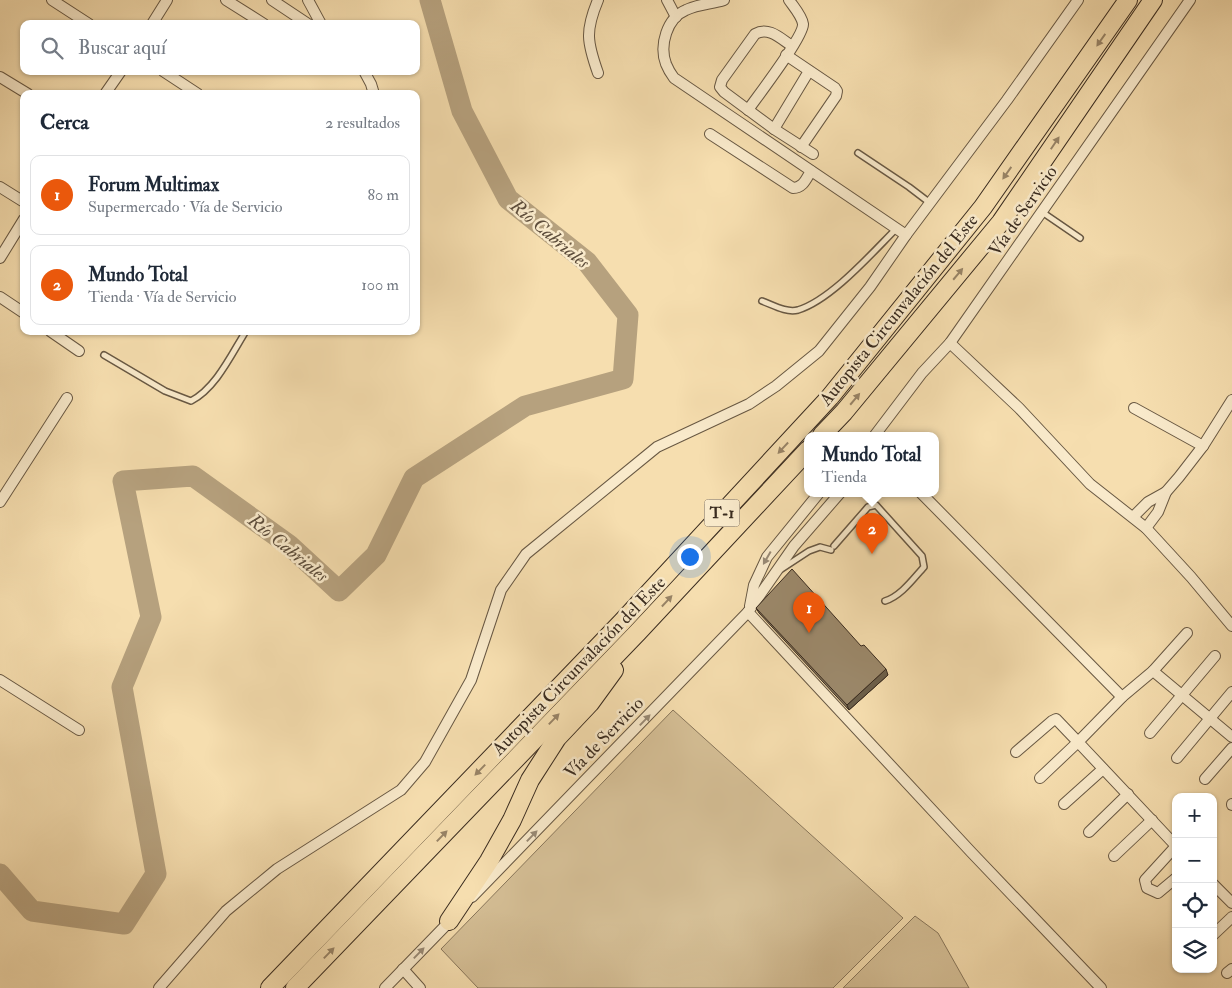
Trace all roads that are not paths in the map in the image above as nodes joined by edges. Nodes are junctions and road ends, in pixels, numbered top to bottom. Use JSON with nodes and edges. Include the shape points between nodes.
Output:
{"nodes":[{"id":1,"x":52,"y":0,"type":"edge"},
{"id":2,"x":167,"y":0,"type":"edge"},
{"id":3,"x":226,"y":0,"type":"edge"},
{"id":4,"x":272,"y":0,"type":"edge"},
{"id":5,"x":308,"y":0,"type":"edge"},
{"id":6,"x":598,"y":0,"type":"edge"},
{"id":7,"x":667,"y":0,"type":"edge"},
{"id":8,"x":724,"y":0,"type":"edge"},
{"id":9,"x":788,"y":0,"type":"edge"},
{"id":10,"x":1078,"y":0,"type":"edge"},
{"id":11,"x":1128,"y":0,"type":"edge"},
{"id":12,"x":1153,"y":0,"type":"edge"},
{"id":13,"x":1190,"y":0,"type":"edge"},
{"id":14,"x":676,"y":17,"type":"junction"},
{"id":15,"x":83,"y":20,"type":"edge"},
{"id":16,"x":154,"y":20,"type":"edge"},
{"id":17,"x":258,"y":20,"type":"edge"},
{"id":18,"x":302,"y":20,"type":"edge"},
{"id":19,"x":319,"y":20,"type":"edge"},
{"id":20,"x":789,"y":51,"type":"junction"},
{"id":21,"x":810,"y":71,"type":"junction"},
{"id":22,"x":598,"y":73,"type":"dead end"},
{"id":23,"x":118,"y":75,"type":"edge"},
{"id":24,"x":169,"y":75,"type":"edge"},
{"id":25,"x":366,"y":75,"type":"edge"},
{"id":26,"x":0,"y":77,"type":"edge"},
{"id":27,"x":21,"y":90,"type":"edge"},
{"id":28,"x":108,"y":90,"type":"edge"},
{"id":29,"x":192,"y":90,"type":"edge"},
{"id":30,"x":373,"y":90,"type":"edge"},
{"id":31,"x":748,"y":110,"type":"junction"},
{"id":32,"x":774,"y":129,"type":"junction"},
{"id":33,"x":710,"y":134,"type":"dead end"},
{"id":34,"x":801,"y":147,"type":"junction"},
{"id":35,"x":858,"y":152,"type":"dead end"},
{"id":36,"x":813,"y":154,"type":"dead end"},
{"id":37,"x":811,"y":171,"type":"junction"},
{"id":38,"x":0,"y":187,"type":"edge"},
{"id":39,"x":20,"y":200,"type":"edge"},
{"id":40,"x":930,"y":203,"type":"junction"},
{"id":41,"x":1042,"y":212,"type":"junction"},
{"id":42,"x":20,"y":226,"type":"edge"},
{"id":43,"x":896,"y":229,"type":"junction"},
{"id":44,"x":906,"y":235,"type":"junction"},
{"id":45,"x":1080,"y":238,"type":"dead end"},
{"id":46,"x":0,"y":258,"type":"edge"},
{"id":47,"x":0,"y":297,"type":"edge"},
{"id":48,"x":762,"y":300,"type":"dead end"},
{"id":49,"x":20,"y":310,"type":"edge"},
{"id":50,"x":56,"y":335,"type":"edge"},
{"id":51,"x":243,"y":335,"type":"edge"},
{"id":52,"x":950,"y":343,"type":"junction"},
{"id":53,"x":79,"y":351,"type":"dead end"},
{"id":54,"x":104,"y":356,"type":"dead end"},
{"id":55,"x":67,"y":398,"type":"dead end"},
{"id":56,"x":1232,"y":400,"type":"edge"},
{"id":57,"x":1134,"y":408,"type":"dead end"},
{"id":58,"x":825,"y":432,"type":"edge"},
{"id":59,"x":877,"y":432,"type":"edge"},
{"id":60,"x":1203,"y":446,"type":"junction"},
{"id":61,"x":804,"y":454,"type":"edge"},
{"id":62,"x":1166,"y":492,"type":"junction"},
{"id":63,"x":816,"y":497,"type":"edge"},
{"id":64,"x":837,"y":497,"type":"edge"},
{"id":65,"x":925,"y":497,"type":"edge"},
{"id":66,"x":0,"y":502,"type":"edge"},
{"id":67,"x":808,"y":507,"type":"junction"},
{"id":68,"x":1133,"y":517,"type":"junction"},
{"id":69,"x":815,"y":523,"type":"junction"},
{"id":70,"x":1146,"y":528,"type":"junction"},
{"id":71,"x":786,"y":531,"type":"junction"},
{"id":72,"x":794,"y":546,"type":"junction"},
{"id":73,"x":777,"y":572,"type":"junction"},
{"id":74,"x":885,"y":601,"type":"dead end"},
{"id":75,"x":748,"y":612,"type":"junction"},
{"id":76,"x":1232,"y":626,"type":"edge"},
{"id":77,"x":642,"y":627,"type":"junction"},
{"id":78,"x":1187,"y":633,"type":"dead end"},
{"id":79,"x":1214,"y":656,"type":"dead end"},
{"id":80,"x":1153,"y":671,"type":"junction"},
{"id":81,"x":0,"y":680,"type":"edge"},
{"id":82,"x":1232,"y":692,"type":"edge"},
{"id":83,"x":1182,"y":696,"type":"junction"},
{"id":84,"x":1122,"y":698,"type":"junction"},
{"id":85,"x":1210,"y":719,"type":"junction"},
{"id":86,"x":79,"y":730,"type":"dead end"},
{"id":87,"x":1150,"y":733,"type":"dead end"},
{"id":88,"x":1232,"y":737,"type":"edge"},
{"id":89,"x":1078,"y":742,"type":"junction"},
{"id":90,"x":1232,"y":748,"type":"edge"},
{"id":91,"x":1016,"y":752,"type":"dead end"},
{"id":92,"x":1177,"y":758,"type":"dead end"},
{"id":93,"x":1103,"y":769,"type":"junction"},
{"id":94,"x":1040,"y":778,"type":"dead end"},
{"id":95,"x":1205,"y":779,"type":"dead end"},
{"id":96,"x":1128,"y":794,"type":"junction"},
{"id":97,"x":1064,"y":804,"type":"dead end"},
{"id":98,"x":1152,"y":820,"type":"junction"},
{"id":99,"x":1089,"y":832,"type":"dead end"},
{"id":100,"x":1172,"y":842,"type":"edge"},
{"id":101,"x":1172,"y":850,"type":"edge"},
{"id":102,"x":1114,"y":856,"type":"dead end"},
{"id":103,"x":1172,"y":881,"type":"edge"},
{"id":104,"x":1217,"y":889,"type":"edge"},
{"id":105,"x":1232,"y":903,"type":"edge"},
{"id":106,"x":1232,"y":917,"type":"edge"},
{"id":107,"x":449,"y":921,"type":"junction"},
{"id":108,"x":1217,"y":931,"type":"edge"},
{"id":109,"x":403,"y":969,"type":"junction"},
{"id":110,"x":159,"y":988,"type":"edge"},
{"id":111,"x":270,"y":988,"type":"edge"},
{"id":112,"x":295,"y":988,"type":"edge"},
{"id":113,"x":385,"y":988,"type":"edge"},
{"id":114,"x":420,"y":988,"type":"edge"},
{"id":115,"x":1101,"y":988,"type":"edge"}],
"edges":[{"from":1,"to":15,"type":"street"},
{"from":2,"to":16,"type":"street"},
{"from":3,"to":17,"type":"street"},
{"from":4,"to":18,"type":"street"},
{"from":5,"to":19,"type":"street"},
{"from":6,"to":22,"type":"street","via":[[588,35]]},
{"from":7,"to":14,"type":"street"},
{"from":8,"to":14,"type":"street","via":[[694,7]]},
{"from":9,"to":20,"type":"street","via":[[803,24]]},
{"from":10,"to":40,"type":"street"},
{"from":11,"to":111,"type":"highway","name":"Autopista Circunvalación del Este","number":"T-1","one_way":true,"via":[[983,207],[830,398],[622,622]]},
{"from":58,"to":12,"type":"highway","name":"Autopista Circunvalación del Este","one_way":true,"via":[[1001,222]]},
{"from":13,"to":41,"type":"street","name":"Vía de Servicio"},
{"from":14,"to":37,"type":"street","via":[[668,28],[663,50],[674,78]]},
{"from":20,"to":21,"type":"street"},
{"from":20,"to":31,"type":"street"},
{"from":20,"to":31,"type":"street","via":[[769,31],[761,31],[755,34],[722,80],[720,87],[724,92]]},
{"from":21,"to":32,"type":"street"},
{"from":21,"to":34,"type":"street","via":[[837,92]]},
{"from":23,"to":28,"type":"street"},
{"from":24,"to":29,"type":"street"},
{"from":25,"to":30,"type":"street"},
{"from":26,"to":27,"type":"street"},
{"from":31,"to":32,"type":"street"},
{"from":32,"to":34,"type":"street"},
{"from":33,"to":37,"type":"street","via":[[793,188],[802,185]]},
{"from":34,"to":36,"type":"street"},
{"from":35,"to":40,"type":"lane"},
{"from":37,"to":43,"type":"street"},
{"from":38,"to":39,"type":"street"},
{"from":40,"to":44,"type":"street"},
{"from":41,"to":45,"type":"lane"},
{"from":41,"to":52,"type":"street","name":"Vía de Servicio"},
{"from":42,"to":46,"type":"street"},
{"from":43,"to":44,"type":"street"},
{"from":43,"to":48,"type":"lane","via":[[823,298],[797,310],[783,310]]},
{"from":44,"to":110,"type":"street","via":[[819,351],[749,404],[657,447],[526,554],[501,590],[471,680],[425,762],[401,790],[277,868],[226,911]]},
{"from":47,"to":49,"type":"street"},
{"from":50,"to":53,"type":"street"},
{"from":51,"to":54,"type":"lane","via":[[215,380],[201,396],[191,401],[165,391]]},
{"from":52,"to":59,"type":"street","name":"Vía de Servicio","via":[[922,373]]},
{"from":52,"to":68,"type":"street","via":[[1019,408],[1090,484]]},
{"from":55,"to":66,"type":"street"},
{"from":56,"to":60,"type":"street"},
{"from":57,"to":60,"type":"street"},
{"from":60,"to":62,"type":"street"},
{"from":77,"to":61,"type":"highway","name":"Autopista Circunvalación del Este","number":"T-1","one_way":true},
{"from":62,"to":68,"type":"street","via":[[1148,502]]},
{"from":62,"to":70,"type":"street","via":[[1158,512]]},
{"from":63,"to":67,"type":"street"},
{"from":64,"to":69,"type":"street","name":"Vía de Servicio"},
{"from":65,"to":84,"type":"street"},
{"from":67,"to":69,"type":"lane"},
{"from":67,"to":71,"type":"street"},
{"from":68,"to":70,"type":"street"},
{"from":69,"to":72,"type":"street","name":"Vía de Servicio"},
{"from":70,"to":76,"type":"street"},
{"from":71,"to":72,"type":"street"},
{"from":71,"to":75,"type":"street","one_way":true,"via":[[767,557],[754,585]]},
{"from":72,"to":73,"type":"street","name":"Vía de Servicio"},
{"from":73,"to":74,"type":"lane","via":[[809,551],[832,548],[868,506],[876,505],[924,561],[924,567],[903,589]]},
{"from":73,"to":75,"type":"street","name":"Vía de Servicio"},
{"from":107,"to":75,"type":"street","name":"Vía de Servicio","one_way":true},
{"from":75,"to":115,"type":"street"},
{"from":77,"to":107,"type":"highway","via":[[590,702],[557,738],[530,780],[489,861]]},
{"from":112,"to":77,"type":"highway","name":"Autopista Circunvalación del Este","number":"T-1","one_way":true},
{"from":78,"to":80,"type":"street"},
{"from":79,"to":83,"type":"street"},
{"from":80,"to":83,"type":"street"},
{"from":80,"to":84,"type":"street"},
{"from":81,"to":86,"type":"street"},
{"from":82,"to":85,"type":"street"},
{"from":83,"to":85,"type":"street"},
{"from":83,"to":87,"type":"street"},
{"from":84,"to":89,"type":"street"},
{"from":85,"to":88,"type":"street"},
{"from":85,"to":92,"type":"street"},
{"from":89,"to":91,"type":"street","via":[[1056,719]]},
{"from":89,"to":93,"type":"street"},
{"from":89,"to":94,"type":"street"},
{"from":90,"to":95,"type":"street"},
{"from":93,"to":96,"type":"street"},
{"from":93,"to":97,"type":"street"},
{"from":96,"to":98,"type":"street"},
{"from":96,"to":99,"type":"street"},
{"from":98,"to":100,"type":"street"},
{"from":98,"to":102,"type":"street"},
{"from":101,"to":103,"type":"street","via":[[1144,880],[1147,888],[1158,893]]},
{"from":104,"to":105,"type":"street"},
{"from":106,"to":108,"type":"street"},
{"from":109,"to":107,"type":"street","name":"Vía de Servicio","one_way":true},
{"from":109,"to":113,"type":"street","name":"Vía de Servicio"},
{"from":109,"to":114,"type":"street"}]}
